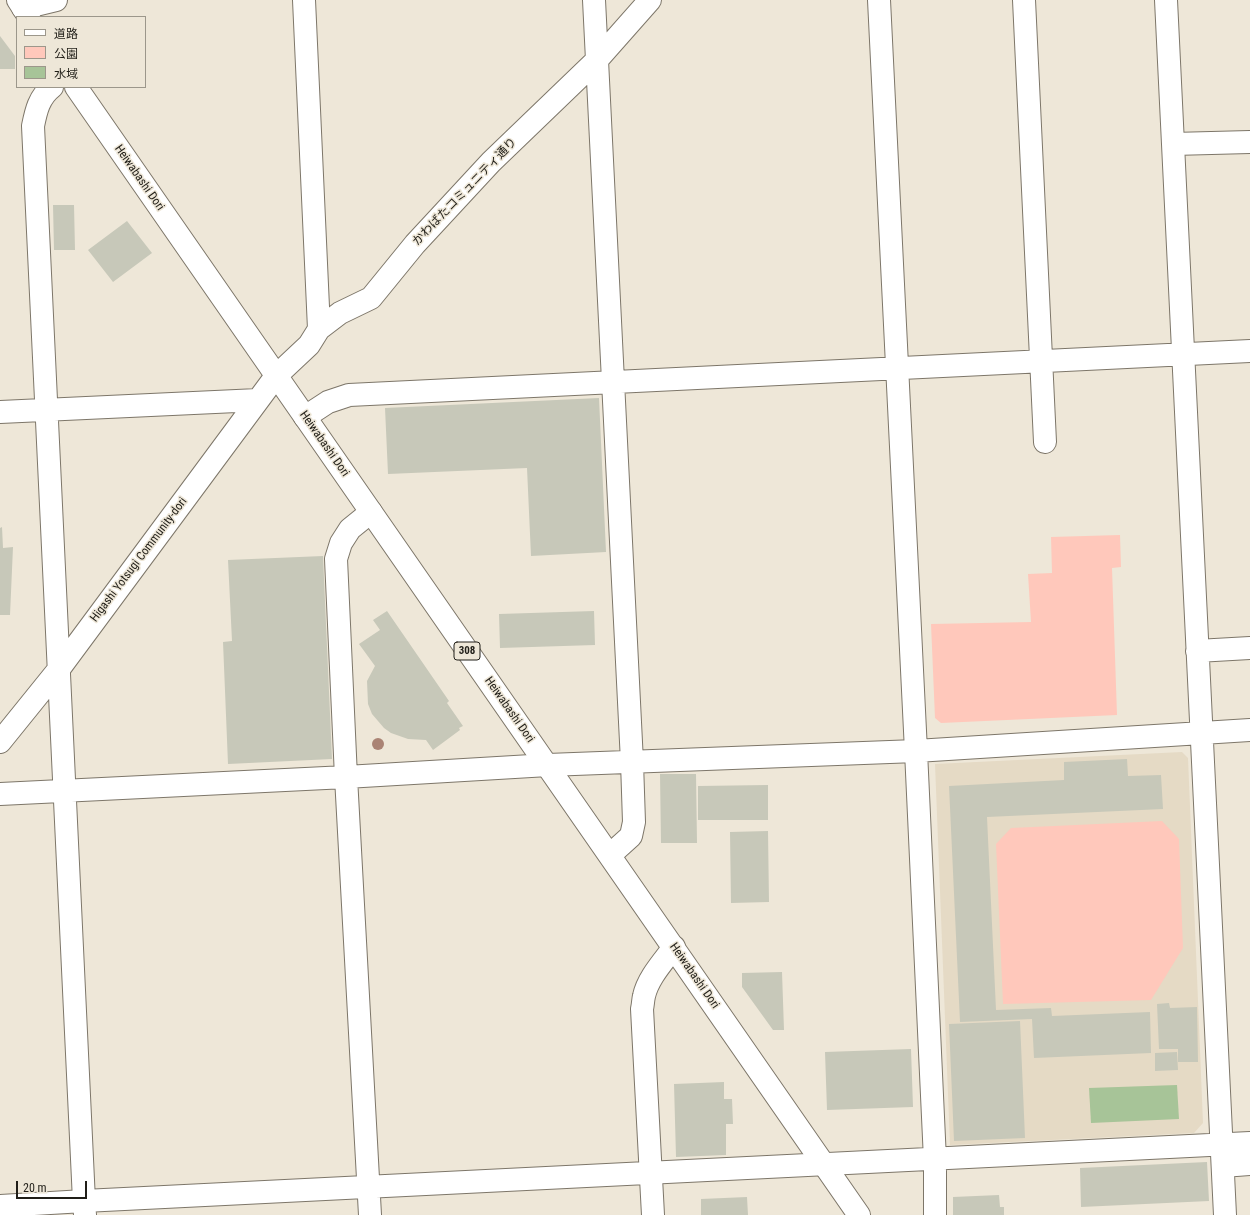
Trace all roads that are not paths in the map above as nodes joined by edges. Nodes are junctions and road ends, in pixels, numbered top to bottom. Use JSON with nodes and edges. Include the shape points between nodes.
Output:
{"nodes":[{"id":1,"x":56,"y":0,"type":"edge"},
{"id":2,"x":304,"y":0,"type":"edge"},
{"id":3,"x":594,"y":0,"type":"edge"},
{"id":4,"x":650,"y":0,"type":"edge"},
{"id":5,"x":879,"y":0,"type":"edge"},
{"id":6,"x":1024,"y":0,"type":"edge"},
{"id":7,"x":1166,"y":0,"type":"edge"},
{"id":8,"x":24,"y":8,"type":"edge"},
{"id":9,"x":597,"y":60,"type":"junction"},
{"id":10,"x":51,"y":88,"type":"edge"},
{"id":11,"x":77,"y":88,"type":"edge"},
{"id":12,"x":1250,"y":142,"type":"edge"},
{"id":13,"x":1173,"y":144,"type":"junction"},
{"id":14,"x":319,"y":329,"type":"junction"},
{"id":15,"x":1250,"y":351,"type":"edge"},
{"id":16,"x":1184,"y":354,"type":"junction"},
{"id":17,"x":1042,"y":361,"type":"junction"},
{"id":18,"x":896,"y":369,"type":"junction"},
{"id":19,"x":276,"y":376,"type":"junction"},
{"id":20,"x":612,"y":382,"type":"junction"},
{"id":21,"x":258,"y":400,"type":"junction"},
{"id":22,"x":46,"y":410,"type":"junction"},
{"id":23,"x":0,"y":412,"type":"edge"},
{"id":24,"x":305,"y":417,"type":"junction"},
{"id":25,"x":1045,"y":442,"type":"dead end"},
{"id":26,"x":371,"y":512,"type":"junction"},
{"id":27,"x":1250,"y":648,"type":"edge"},
{"id":28,"x":1197,"y":651,"type":"junction"},
{"id":29,"x":59,"y":669,"type":"junction"},
{"id":30,"x":1250,"y":730,"type":"edge"},
{"id":31,"x":1200,"y":733,"type":"junction"},
{"id":32,"x":0,"y":742,"type":"edge"},
{"id":33,"x":916,"y":751,"type":"junction"},
{"id":34,"x":632,"y":762,"type":"junction"},
{"id":35,"x":548,"y":765,"type":"junction"},
{"id":36,"x":346,"y":777,"type":"junction"},
{"id":37,"x":64,"y":791,"type":"junction"},
{"id":38,"x":0,"y":794,"type":"edge"},
{"id":39,"x":610,"y":855,"type":"junction"},
{"id":40,"x":674,"y":947,"type":"junction"},
{"id":41,"x":1250,"y":1143,"type":"edge"},
{"id":42,"x":1222,"y":1155,"type":"junction"},
{"id":43,"x":935,"y":1160,"type":"junction"},
{"id":44,"x":1250,"y":1164,"type":"edge"},
{"id":45,"x":824,"y":1165,"type":"junction"},
{"id":46,"x":651,"y":1172,"type":"junction"},
{"id":47,"x":368,"y":1187,"type":"junction"},
{"id":48,"x":0,"y":1206,"type":"edge"},
{"id":49,"x":84,"y":1208,"type":"edge"},
{"id":50,"x":370,"y":1215,"type":"edge"},
{"id":51,"x":653,"y":1215,"type":"edge"},
{"id":52,"x":859,"y":1215,"type":"edge"},
{"id":53,"x":935,"y":1215,"type":"edge"},
{"id":54,"x":1225,"y":1215,"type":"edge"}],
"edges":[{"from":1,"to":8,"type":"street"},
{"from":2,"to":14,"type":"street"},
{"from":3,"to":9,"type":"street"},
{"from":4,"to":9,"type":"street","name":"かわばたコミュニティ通り"},
{"from":5,"to":18,"type":"street"},
{"from":6,"to":17,"type":"street"},
{"from":7,"to":13,"type":"street"},
{"from":9,"to":14,"type":"street","name":"かわばたコミュニティ通り","via":[[491,162],[415,244],[371,298],[340,313]]},
{"from":9,"to":20,"type":"street"},
{"from":10,"to":22,"type":"street","via":[[45,92],[36,108],[33,126]]},
{"from":11,"to":19,"type":"street","name":"Heiwabashi Dori","number":"308"},
{"from":12,"to":13,"type":"street"},
{"from":13,"to":16,"type":"street"},
{"from":14,"to":19,"type":"street","name":"かわばたコミュニティ通り","via":[[309,345]]},
{"from":15,"to":16,"type":"street"},
{"from":16,"to":17,"type":"street"},
{"from":16,"to":28,"type":"street"},
{"from":17,"to":18,"type":"street"},
{"from":17,"to":25,"type":"street"},
{"from":18,"to":20,"type":"street"},
{"from":18,"to":33,"type":"street"},
{"from":19,"to":21,"type":"street","name":"Higashi Yotsugi Community-dori"},
{"from":19,"to":24,"type":"street","name":"Heiwabashi Dori","number":"308"},
{"from":20,"to":24,"type":"street","via":[[348,395],[328,402]]},
{"from":20,"to":34,"type":"street"},
{"from":21,"to":22,"type":"street"},
{"from":21,"to":29,"type":"street","name":"Higashi Yotsugi Community-dori"},
{"from":22,"to":23,"type":"street"},
{"from":22,"to":29,"type":"street"},
{"from":24,"to":26,"type":"street","name":"Heiwabashi Dori","number":"308"},
{"from":26,"to":35,"type":"street","name":"Heiwabashi Dori","number":"308"},
{"from":26,"to":36,"type":"street","via":[[350,529],[336,558]]},
{"from":27,"to":28,"type":"street"},
{"from":28,"to":31,"type":"street"},
{"from":29,"to":32,"type":"street","name":"Higashi Yotsugi Community-dori"},
{"from":29,"to":37,"type":"street"},
{"from":30,"to":31,"type":"street"},
{"from":31,"to":33,"type":"street"},
{"from":31,"to":42,"type":"street"},
{"from":33,"to":34,"type":"street"},
{"from":33,"to":43,"type":"street"},
{"from":34,"to":35,"type":"street"},
{"from":34,"to":39,"type":"street","via":[[634,822],[631,836]]},
{"from":35,"to":36,"type":"street"},
{"from":35,"to":39,"type":"street","name":"Heiwabashi Dori","number":"308"},
{"from":36,"to":37,"type":"street"},
{"from":36,"to":47,"type":"street"},
{"from":37,"to":38,"type":"street"},
{"from":37,"to":49,"type":"street"},
{"from":39,"to":40,"type":"street","name":"Heiwabashi Dori","number":"308"},
{"from":40,"to":45,"type":"street","name":"Heiwabashi Dori","number":"308"},
{"from":40,"to":46,"type":"street","via":[[648,986],[642,1009]]},
{"from":41,"to":42,"type":"street"},
{"from":42,"to":43,"type":"street"},
{"from":42,"to":44,"type":"street"},
{"from":42,"to":54,"type":"street"},
{"from":43,"to":45,"type":"street"},
{"from":43,"to":53,"type":"street"},
{"from":45,"to":46,"type":"street"},
{"from":45,"to":52,"type":"street","name":"Heiwabashi Dori","number":"308"},
{"from":46,"to":47,"type":"street"},
{"from":46,"to":51,"type":"street"},
{"from":47,"to":49,"type":"street"},
{"from":47,"to":50,"type":"street"},
{"from":48,"to":49,"type":"street"}]}
